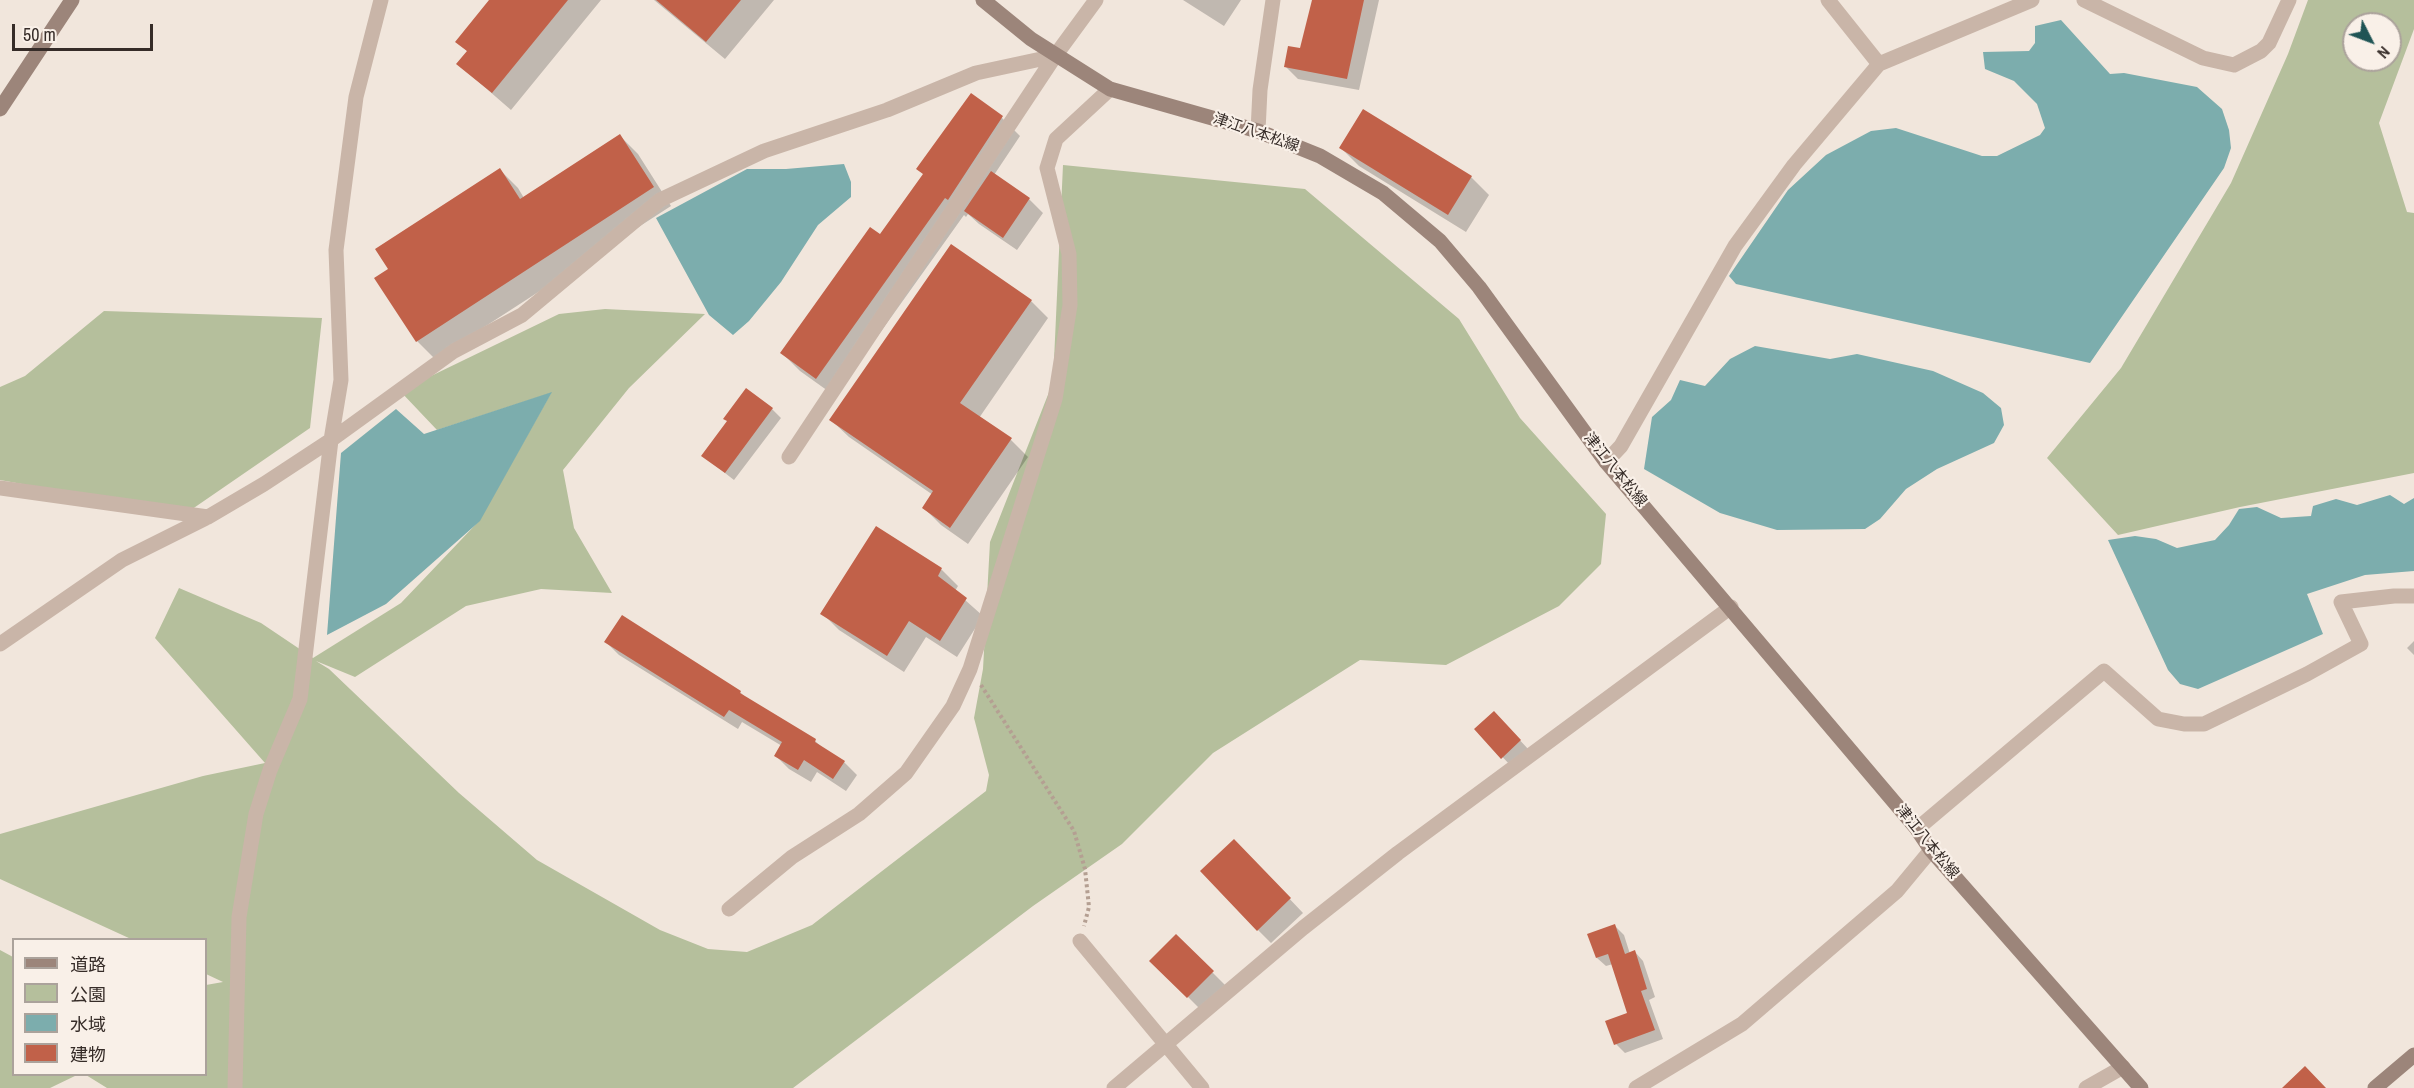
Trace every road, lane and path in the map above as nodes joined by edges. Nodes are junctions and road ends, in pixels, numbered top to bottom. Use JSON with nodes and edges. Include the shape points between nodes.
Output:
{"nodes":[{"id":1,"x":72,"y":0,"type":"edge"},
{"id":2,"x":381,"y":0,"type":"edge"},
{"id":3,"x":983,"y":0,"type":"edge"},
{"id":4,"x":1096,"y":0,"type":"edge"},
{"id":5,"x":1273,"y":0,"type":"edge"},
{"id":6,"x":1828,"y":0,"type":"edge"},
{"id":7,"x":2032,"y":0,"type":"edge"},
{"id":8,"x":2084,"y":0,"type":"edge"},
{"id":9,"x":2289,"y":0,"type":"edge"},
{"id":10,"x":1055,"y":56,"type":"junction"},
{"id":11,"x":1879,"y":64,"type":"junction"},
{"id":12,"x":1110,"y":89,"type":"junction"},
{"id":13,"x":0,"y":108,"type":"edge"},
{"id":14,"x":1258,"y":131,"type":"junction"},
{"id":15,"x":331,"y":440,"type":"junction"},
{"id":16,"x":789,"y":458,"type":"dead end"},
{"id":17,"x":1606,"y":462,"type":"junction"},
{"id":18,"x":0,"y":488,"type":"edge"},
{"id":19,"x":208,"y":517,"type":"junction"},
{"id":20,"x":2414,"y":596,"type":"edge"},
{"id":21,"x":1731,"y":607,"type":"junction"},
{"id":22,"x":0,"y":644,"type":"edge"},
{"id":23,"x":970,"y":669,"type":"junction"},
{"id":24,"x":1917,"y":829,"type":"junction"},
{"id":25,"x":1931,"y":850,"type":"junction"},
{"id":26,"x":729,"y":909,"type":"dead end"},
{"id":27,"x":1080,"y":941,"type":"joint"},
{"id":28,"x":1165,"y":1044,"type":"junction"},
{"id":29,"x":2414,"y":1055,"type":"edge"},
{"id":30,"x":2123,"y":1067,"type":"junction"},
{"id":31,"x":235,"y":1088,"type":"edge"},
{"id":32,"x":1114,"y":1088,"type":"edge"},
{"id":33,"x":1202,"y":1088,"type":"edge"},
{"id":34,"x":1636,"y":1088,"type":"edge"},
{"id":35,"x":2086,"y":1088,"type":"edge"},
{"id":36,"x":2141,"y":1088,"type":"edge"},
{"id":37,"x":2375,"y":1088,"type":"edge"}],
"edges":[{"from":1,"to":13,"type":"main road"},
{"from":2,"to":15,"type":"street","via":[[356,97],[336,250],[341,380]]},
{"from":3,"to":10,"type":"main road","name":"津江八本松線"},
{"from":4,"to":10,"type":"street"},
{"from":5,"to":14,"type":"street"},
{"from":6,"to":11,"type":"street"},
{"from":7,"to":11,"type":"street"},
{"from":8,"to":9,"type":"street","via":[[2203,58],[2234,65],[2269,43]]},
{"from":10,"to":12,"type":"main road","name":"津江八本松線"},
{"from":10,"to":15,"type":"street","via":[[976,73],[887,110],[764,151],[660,200],[522,315],[454,351]]},
{"from":10,"to":16,"type":"street"},
{"from":11,"to":17,"type":"street","via":[[1794,165],[1735,246],[1621,446]]},
{"from":12,"to":14,"type":"main road","name":"津江八本松線"},
{"from":12,"to":23,"type":"street","via":[[1056,139],[1047,168],[1069,254],[1070,306],[1055,399]]},
{"from":14,"to":17,"type":"main road","name":"津江八本松線","via":[[1320,156],[1383,193],[1440,241],[1479,287]]},
{"from":15,"to":19,"type":"street"},
{"from":15,"to":31,"type":"street","via":[[300,699],[256,814],[239,917]]},
{"from":17,"to":21,"type":"main road","name":"津江八本松線"},
{"from":18,"to":19,"type":"street"},
{"from":19,"to":22,"type":"street","via":[[122,560]]},
{"from":20,"to":24,"type":"street","via":[[2341,602],[2361,644],[2204,724],[2158,719],[2104,671]]},
{"from":21,"to":24,"type":"main road","name":"津江八本松線"},
{"from":21,"to":28,"type":"street","via":[[1398,854]]},
{"from":23,"to":26,"type":"street","via":[[953,706],[906,773],[859,814],[792,857]]},
{"from":23,"to":27,"type":"path","via":[[1074,831],[1085,869],[1089,907]]},
{"from":24,"to":25,"type":"main road","name":"津江八本松線"},
{"from":25,"to":30,"type":"main road","name":"津江八本松線"},
{"from":25,"to":34,"type":"street","via":[[1897,891],[1742,1024]]},
{"from":27,"to":28,"type":"street"},
{"from":28,"to":32,"type":"street"},
{"from":28,"to":33,"type":"street"},
{"from":29,"to":37,"type":"main road"},
{"from":30,"to":35,"type":"street"},
{"from":30,"to":36,"type":"main road","name":"津江八本松線"}]}
